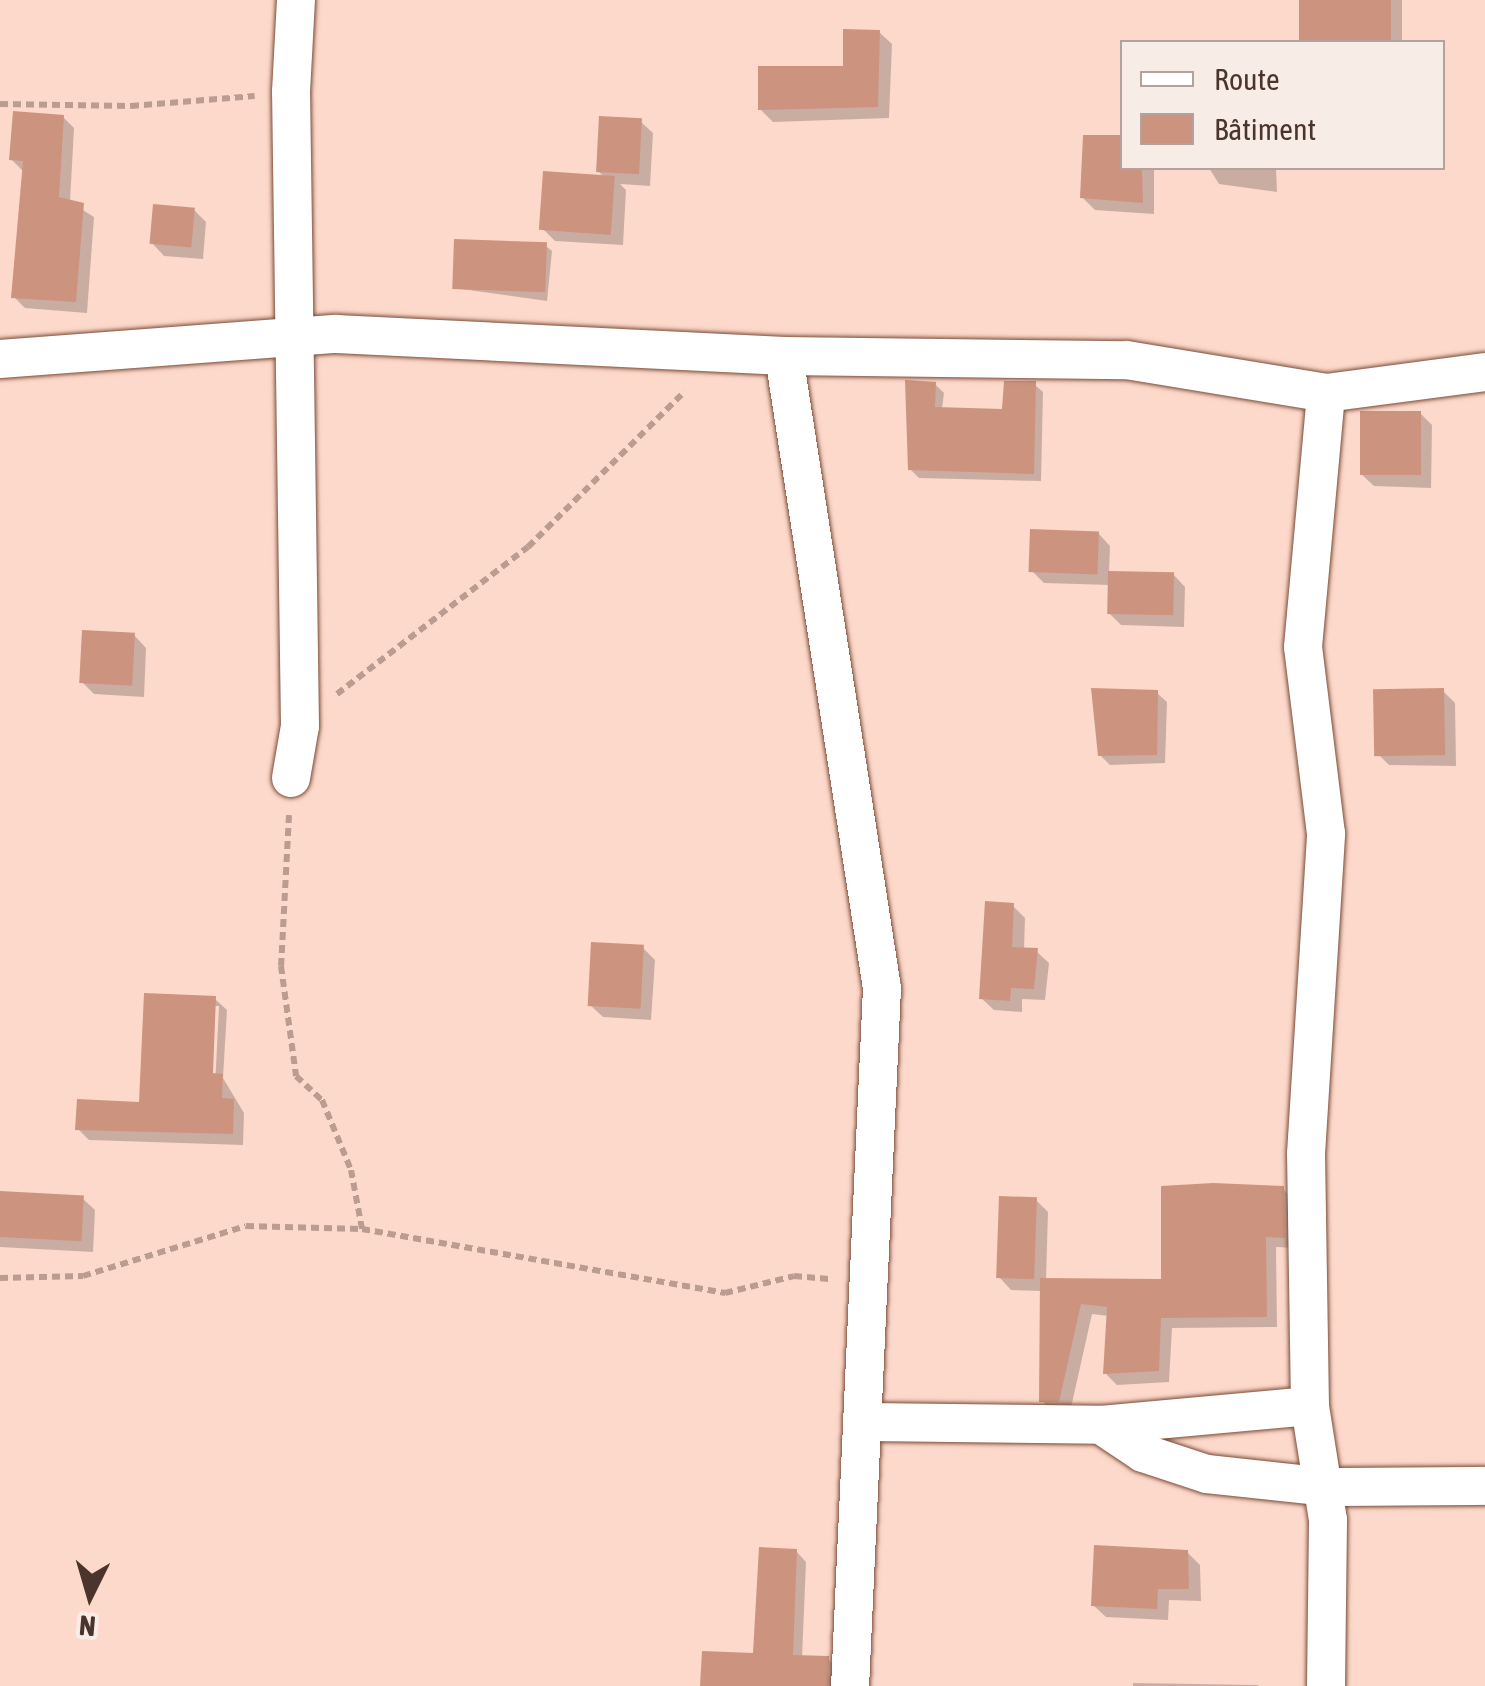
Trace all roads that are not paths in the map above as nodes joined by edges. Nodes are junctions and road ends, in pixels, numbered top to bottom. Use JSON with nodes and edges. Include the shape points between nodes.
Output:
{"nodes":[{"id":1,"x":296,"y":0,"type":"edge"},
{"id":2,"x":299,"y":334,"type":"junction"},
{"id":3,"x":784,"y":356,"type":"junction"},
{"id":4,"x":0,"y":359,"type":"edge"},
{"id":5,"x":1485,"y":372,"type":"edge"},
{"id":6,"x":1326,"y":392,"type":"junction"},
{"id":7,"x":291,"y":778,"type":"road end"},
{"id":8,"x":1310,"y":1406,"type":"junction"},
{"id":9,"x":867,"y":1422,"type":"junction"},
{"id":10,"x":1101,"y":1425,"type":"junction"},
{"id":11,"x":1485,"y":1486,"type":"edge"},
{"id":12,"x":1326,"y":1487,"type":"junction"},
{"id":13,"x":850,"y":1686,"type":"edge"},
{"id":14,"x":1326,"y":1686,"type":"edge"}],
"edges":[{"from":1,"to":2,"type":"street","via":[[291,92]]},
{"from":2,"to":3,"type":"street"},
{"from":2,"to":4,"type":"street"},
{"from":2,"to":7,"type":"street","via":[[300,726]]},
{"from":3,"to":6,"type":"street","via":[[1127,360]]},
{"from":3,"to":9,"type":"street","via":[[882,988]]},
{"from":5,"to":6,"type":"street"},
{"from":6,"to":8,"type":"street","via":[[1304,598],[1308,708],[1326,834],[1306,1154]]},
{"from":8,"to":10,"type":"street"},
{"from":8,"to":12,"type":"street"},
{"from":9,"to":10,"type":"street"},
{"from":9,"to":13,"type":"street"},
{"from":10,"to":12,"type":"street","via":[[1176,1467]]},
{"from":11,"to":12,"type":"street"},
{"from":12,"to":14,"type":"street"}]}
